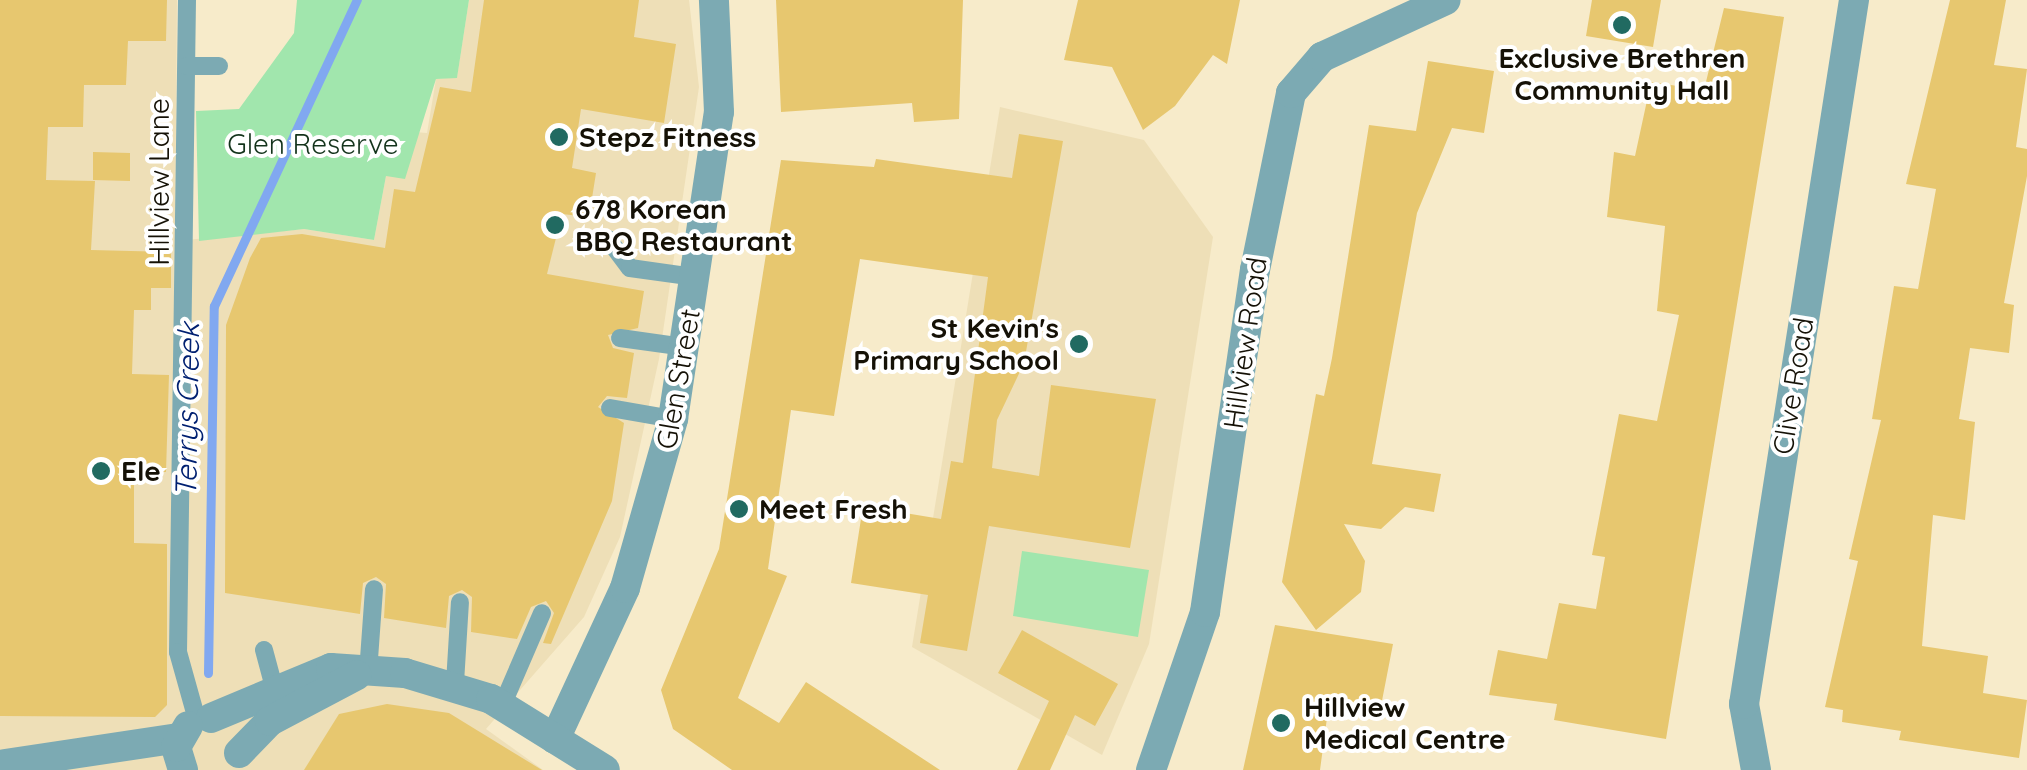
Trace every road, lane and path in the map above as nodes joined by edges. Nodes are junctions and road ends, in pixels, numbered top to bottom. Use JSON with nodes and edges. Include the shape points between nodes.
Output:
{"nodes":[{"id":1,"x":188,"y":0,"type":"edge"},
{"id":2,"x":714,"y":0,"type":"edge"},
{"id":3,"x":1446,"y":0,"type":"edge"},
{"id":4,"x":1854,"y":0,"type":"edge"},
{"id":5,"x":187,"y":66,"type":"junction"},
{"id":6,"x":219,"y":66,"type":"dead end"},
{"id":7,"x":608,"y":239,"type":"dead end"},
{"id":8,"x":696,"y":277,"type":"junction"},
{"id":9,"x":620,"y":338,"type":"dead end"},
{"id":10,"x":684,"y":347,"type":"junction"},
{"id":11,"x":610,"y":408,"type":"dead end"},
{"id":12,"x":673,"y":419,"type":"junction"},
{"id":13,"x":374,"y":589,"type":"dead end"},
{"id":14,"x":460,"y":602,"type":"dead end"},
{"id":15,"x":542,"y":614,"type":"dead end"},
{"id":16,"x":264,"y":650,"type":"dead end"},
{"id":17,"x":362,"y":674,"type":"junction"},
{"id":18,"x":455,"y":683,"type":"junction"},
{"id":19,"x":274,"y":688,"type":"junction"},
{"id":20,"x":502,"y":706,"type":"junction"},
{"id":21,"x":195,"y":726,"type":"junction"},
{"id":22,"x":555,"y":739,"type":"junction"},
{"id":23,"x":236,"y":761,"type":"edge"},
{"id":24,"x":3,"y":764,"type":"edge"},
{"id":25,"x":76,"y":770,"type":"edge"},
{"id":26,"x":183,"y":770,"type":"edge"},
{"id":27,"x":605,"y":770,"type":"edge"},
{"id":28,"x":1151,"y":770,"type":"edge"},
{"id":29,"x":1756,"y":770,"type":"edge"}],
"edges":[{"from":1,"to":5,"type":"lane","name":"Hillview Lane"},
{"from":2,"to":8,"type":"street","name":"Glen Street","via":[[719,112]]},
{"from":3,"to":28,"type":"street","name":"Hillview Road","via":[[1322,57],[1291,93],[1255,270],[1206,612]]},
{"from":4,"to":29,"type":"street","name":"Clive Road","via":[[1744,704]]},
{"from":5,"to":6,"type":"lane"},
{"from":5,"to":21,"type":"lane","name":"Hillview Lane","via":[[178,652]]},
{"from":7,"to":8,"type":"lane","via":[[630,268]]},
{"from":8,"to":10,"type":"street","name":"Glen Street"},
{"from":9,"to":10,"type":"lane"},
{"from":10,"to":12,"type":"street","name":"Glen Street"},
{"from":11,"to":12,"type":"lane"},
{"from":12,"to":22,"type":"street","name":"Glen Street","via":[[625,588]]},
{"from":13,"to":17,"type":"lane"},
{"from":14,"to":18,"type":"lane"},
{"from":15,"to":20,"type":"lane"},
{"from":16,"to":19,"type":"lane"},
{"from":17,"to":18,"type":"street"},
{"from":17,"to":19,"type":"street","via":[[331,668]]},
{"from":17,"to":23,"type":"street","via":[[270,721]]},
{"from":18,"to":20,"type":"street"},
{"from":19,"to":21,"type":"street"},
{"from":20,"to":22,"type":"street"},
{"from":21,"to":23,"type":"street","via":[[230,727]]},
{"from":21,"to":24,"type":"street"},
{"from":21,"to":26,"type":"street"},
{"from":22,"to":27,"type":"street"},
{"from":24,"to":25,"type":"street"}]}
